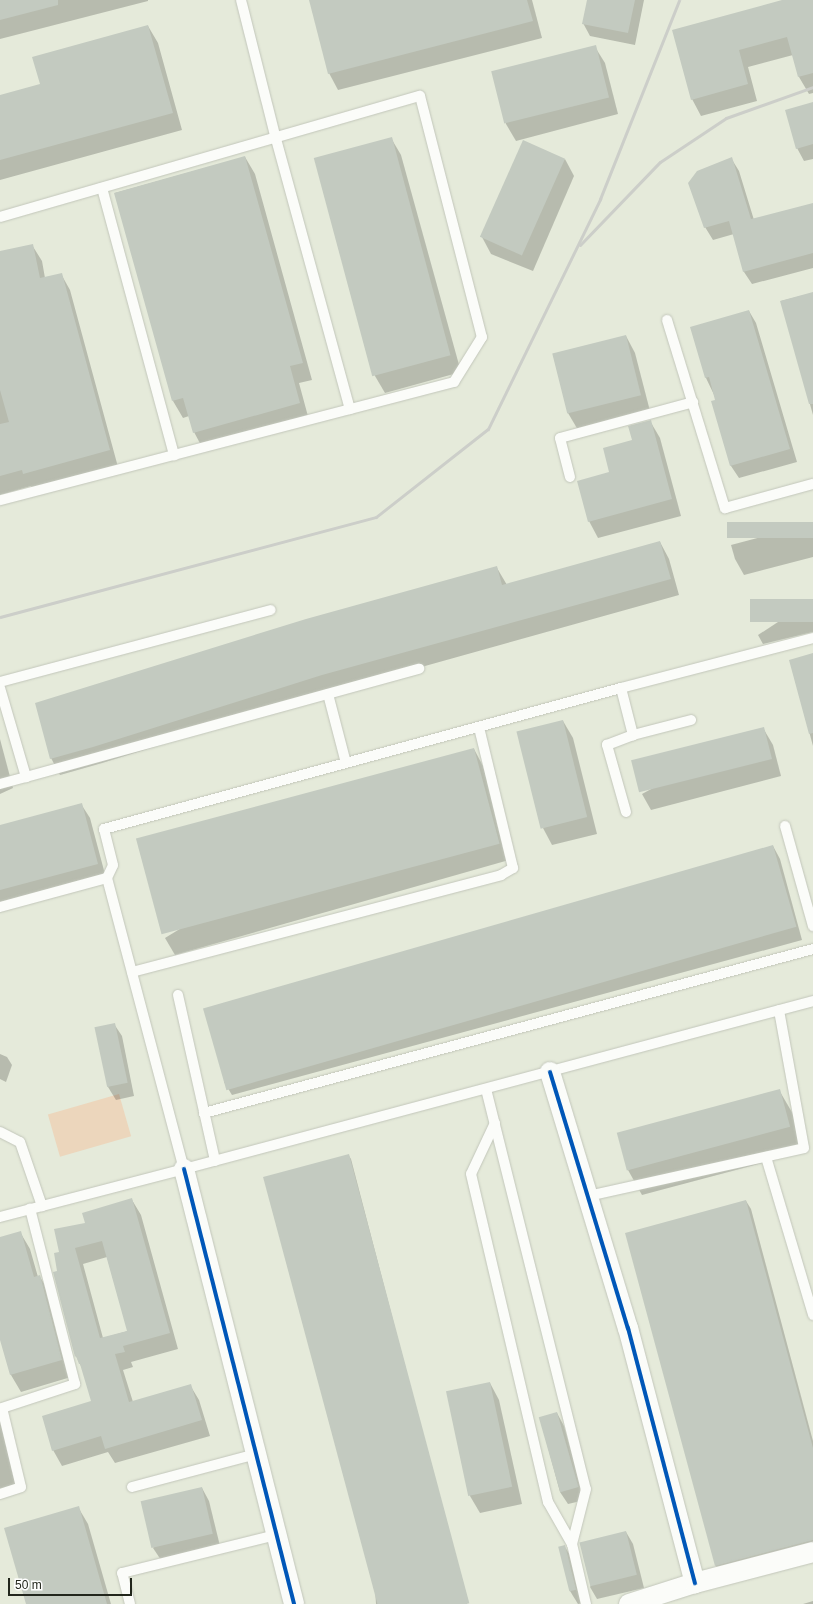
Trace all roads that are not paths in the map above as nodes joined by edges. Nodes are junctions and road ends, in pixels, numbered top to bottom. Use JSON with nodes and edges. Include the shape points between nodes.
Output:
{"nodes":[{"id":1,"x":241,"y":0,"type":"edge"},
{"id":2,"x":276,"y":139,"type":"junction"},
{"id":3,"x":102,"y":188,"type":"junction"},
{"id":4,"x":0,"y":217,"type":"edge"},
{"id":5,"x":667,"y":320,"type":"dead end"},
{"id":6,"x":693,"y":402,"type":"junction"},
{"id":7,"x":350,"y":409,"type":"junction"},
{"id":8,"x":174,"y":455,"type":"junction"},
{"id":9,"x":570,"y":477,"type":"dead end"},
{"id":10,"x":813,"y":484,"type":"edge"},
{"id":11,"x":0,"y":500,"type":"edge"},
{"id":12,"x":271,"y":610,"type":"dead end"},
{"id":13,"x":813,"y":638,"type":"edge"},
{"id":14,"x":419,"y":669,"type":"dead end"},
{"id":15,"x":0,"y":682,"type":"edge"},
{"id":16,"x":0,"y":688,"type":"edge"},
{"id":17,"x":621,"y":688,"type":"junction"},
{"id":18,"x":328,"y":694,"type":"junction"},
{"id":19,"x":691,"y":720,"type":"dead end"},
{"id":20,"x":479,"y":727,"type":"junction"},
{"id":21,"x":633,"y":735,"type":"junction"},
{"id":22,"x":346,"y":763,"type":"junction"},
{"id":23,"x":26,"y":777,"type":"junction"},
{"id":24,"x":0,"y":784,"type":"edge"},
{"id":25,"x":626,"y":812,"type":"dead end"},
{"id":26,"x":785,"y":826,"type":"dead end"},
{"id":27,"x":107,"y":878,"type":"junction"},
{"id":28,"x":0,"y":907,"type":"edge"},
{"id":29,"x":813,"y":926,"type":"edge"},
{"id":30,"x":813,"y":949,"type":"edge"},
{"id":31,"x":132,"y":972,"type":"junction"},
{"id":32,"x":178,"y":995,"type":"dead end"},
{"id":33,"x":813,"y":1001,"type":"edge"},
{"id":34,"x":779,"y":1010,"type":"junction"},
{"id":35,"x":550,"y":1072,"type":"junction"},
{"id":36,"x":486,"y":1089,"type":"junction"},
{"id":37,"x":204,"y":1112,"type":"junction"},
{"id":38,"x":495,"y":1124,"type":"junction"},
{"id":39,"x":0,"y":1132,"type":"edge"},
{"id":40,"x":766,"y":1157,"type":"junction"},
{"id":41,"x":215,"y":1161,"type":"junction"},
{"id":42,"x":184,"y":1169,"type":"junction"},
{"id":43,"x":588,"y":1196,"type":"junction"},
{"id":44,"x":42,"y":1206,"type":"junction"},
{"id":45,"x":30,"y":1209,"type":"junction"},
{"id":46,"x":0,"y":1217,"type":"edge"},
{"id":47,"x":813,"y":1312,"type":"edge"},
{"id":48,"x":256,"y":1454,"type":"junction"},
{"id":49,"x":132,"y":1487,"type":"dead end"},
{"id":50,"x":0,"y":1494,"type":"edge"},
{"id":51,"x":276,"y":1535,"type":"junction"},
{"id":52,"x":572,"y":1544,"type":"junction"},
{"id":53,"x":813,"y":1552,"type":"edge"},
{"id":54,"x":695,"y":1583,"type":"junction"},
{"id":55,"x":130,"y":1604,"type":"edge"},
{"id":56,"x":294,"y":1604,"type":"edge"},
{"id":57,"x":586,"y":1604,"type":"edge"},
{"id":58,"x":629,"y":1604,"type":"edge"}],
"edges":[{"from":1,"to":2,"type":"lane"},
{"from":2,"to":3,"type":"lane"},
{"from":2,"to":7,"type":"lane"},
{"from":2,"to":7,"type":"lane","via":[[420,96],[482,337],[454,382]]},
{"from":3,"to":4,"type":"lane"},
{"from":3,"to":8,"type":"lane"},
{"from":5,"to":6,"type":"lane"},
{"from":6,"to":9,"type":"lane","via":[[560,438]]},
{"from":6,"to":10,"type":"lane","via":[[725,508]]},
{"from":7,"to":8,"type":"lane"},
{"from":8,"to":11,"type":"lane"},
{"from":12,"to":15,"type":"lane"},
{"from":13,"to":17,"type":"lane"},
{"from":14,"to":18,"type":"lane"},
{"from":16,"to":23,"type":"lane"},
{"from":17,"to":20,"type":"lane"},
{"from":17,"to":21,"type":"lane"},
{"from":18,"to":22,"type":"lane"},
{"from":18,"to":23,"type":"lane"},
{"from":19,"to":21,"type":"lane"},
{"from":20,"to":22,"type":"lane"},
{"from":20,"to":31,"type":"lane","via":[[513,868],[501,875]]},
{"from":21,"to":25,"type":"lane","via":[[607,745]]},
{"from":22,"to":27,"type":"lane","via":[[104,829],[113,865]]},
{"from":23,"to":24,"type":"lane"},
{"from":26,"to":29,"type":"lane"},
{"from":27,"to":28,"type":"lane"},
{"from":27,"to":31,"type":"lane"},
{"from":30,"to":37,"type":"lane"},
{"from":31,"to":42,"type":"lane"},
{"from":32,"to":37,"type":"lane"},
{"from":33,"to":34,"type":"lane"},
{"from":34,"to":35,"type":"lane"},
{"from":34,"to":40,"type":"lane","via":[[804,1148]]},
{"from":35,"to":36,"type":"lane"},
{"from":35,"to":43,"type":"street"},
{"from":36,"to":38,"type":"lane"},
{"from":36,"to":41,"type":"lane"},
{"from":37,"to":41,"type":"lane"},
{"from":38,"to":52,"type":"lane","via":[[586,1489]]},
{"from":38,"to":52,"type":"lane","via":[[471,1174],[548,1502]]},
{"from":39,"to":44,"type":"lane","via":[[20,1142]]},
{"from":40,"to":43,"type":"lane"},
{"from":40,"to":47,"type":"lane"},
{"from":41,"to":42,"type":"lane"},
{"from":42,"to":44,"type":"lane"},
{"from":42,"to":48,"type":"street"},
{"from":43,"to":54,"type":"street","via":[[628,1328]]},
{"from":44,"to":45,"type":"lane"},
{"from":45,"to":46,"type":"lane"},
{"from":45,"to":50,"type":"lane","via":[[75,1384],[2,1408],[21,1487]]},
{"from":48,"to":49,"type":"lane"},
{"from":48,"to":51,"type":"street"},
{"from":51,"to":55,"type":"lane","via":[[122,1573]]},
{"from":51,"to":56,"type":"street"},
{"from":52,"to":57,"type":"lane"},
{"from":53,"to":54,"type":"street"},
{"from":54,"to":58,"type":"street"}]}
